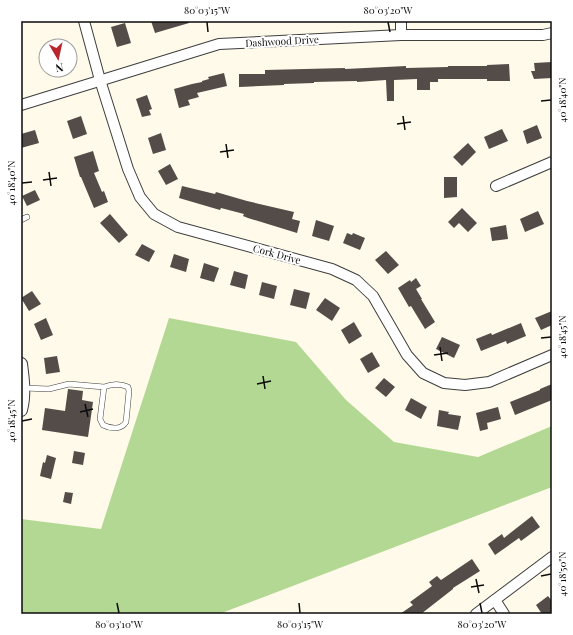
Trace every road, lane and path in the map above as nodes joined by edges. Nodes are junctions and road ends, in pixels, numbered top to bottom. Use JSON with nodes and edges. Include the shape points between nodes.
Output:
{"nodes":[{"id":1,"x":84,"y":21,"type":"edge"},
{"id":2,"x":401,"y":21,"type":"edge"},
{"id":3,"x":552,"y":33,"type":"edge"},
{"id":4,"x":401,"y":35,"type":"junction"},
{"id":5,"x":100,"y":80,"type":"junction"},
{"id":6,"x":21,"y":105,"type":"edge"},
{"id":7,"x":552,"y":162,"type":"edge"},
{"id":8,"x":496,"y":186,"type":"dead end"},
{"id":9,"x":27,"y":217,"type":"dead end"},
{"id":10,"x":21,"y":220,"type":"edge"},
{"id":11,"x":552,"y":355,"type":"edge"},
{"id":12,"x":21,"y":364,"type":"edge"},
{"id":13,"x":104,"y":387,"type":"junction"},
{"id":14,"x":23,"y":388,"type":"junction"},
{"id":15,"x":21,"y":410,"type":"edge"},
{"id":16,"x":552,"y":557,"type":"edge"},
{"id":17,"x":495,"y":600,"type":"junction"},
{"id":18,"x":476,"y":614,"type":"edge"},
{"id":19,"x":504,"y":614,"type":"edge"}],
"edges":[{"from":1,"to":5,"type":"street","name":"Cork Drive"},
{"from":2,"to":4,"type":"street"},
{"from":3,"to":4,"type":"street","name":"Dashwood Drive"},
{"from":4,"to":5,"type":"street","name":"Dashwood Drive","via":[[219,44]]},
{"from":5,"to":6,"type":"street","name":"Dashwood Drive"},
{"from":5,"to":11,"type":"street","name":"Cork Drive","via":[[128,169],[140,198],[154,214],[178,227],[332,269],[356,280],[373,296],[407,355],[423,373],[444,383],[465,385],[489,382]]},
{"from":7,"to":8,"type":"street"},
{"from":9,"to":10,"type":"lane"},
{"from":12,"to":14,"type":"street"},
{"from":13,"to":13,"type":"lane","via":[[100,419],[107,427],[119,428],[126,422],[128,387],[122,384]]},
{"from":13,"to":14,"type":"lane","via":[[69,384],[48,389]]},
{"from":14,"to":15,"type":"street"},
{"from":16,"to":17,"type":"street"},
{"from":17,"to":18,"type":"street"},
{"from":17,"to":19,"type":"street"}]}
